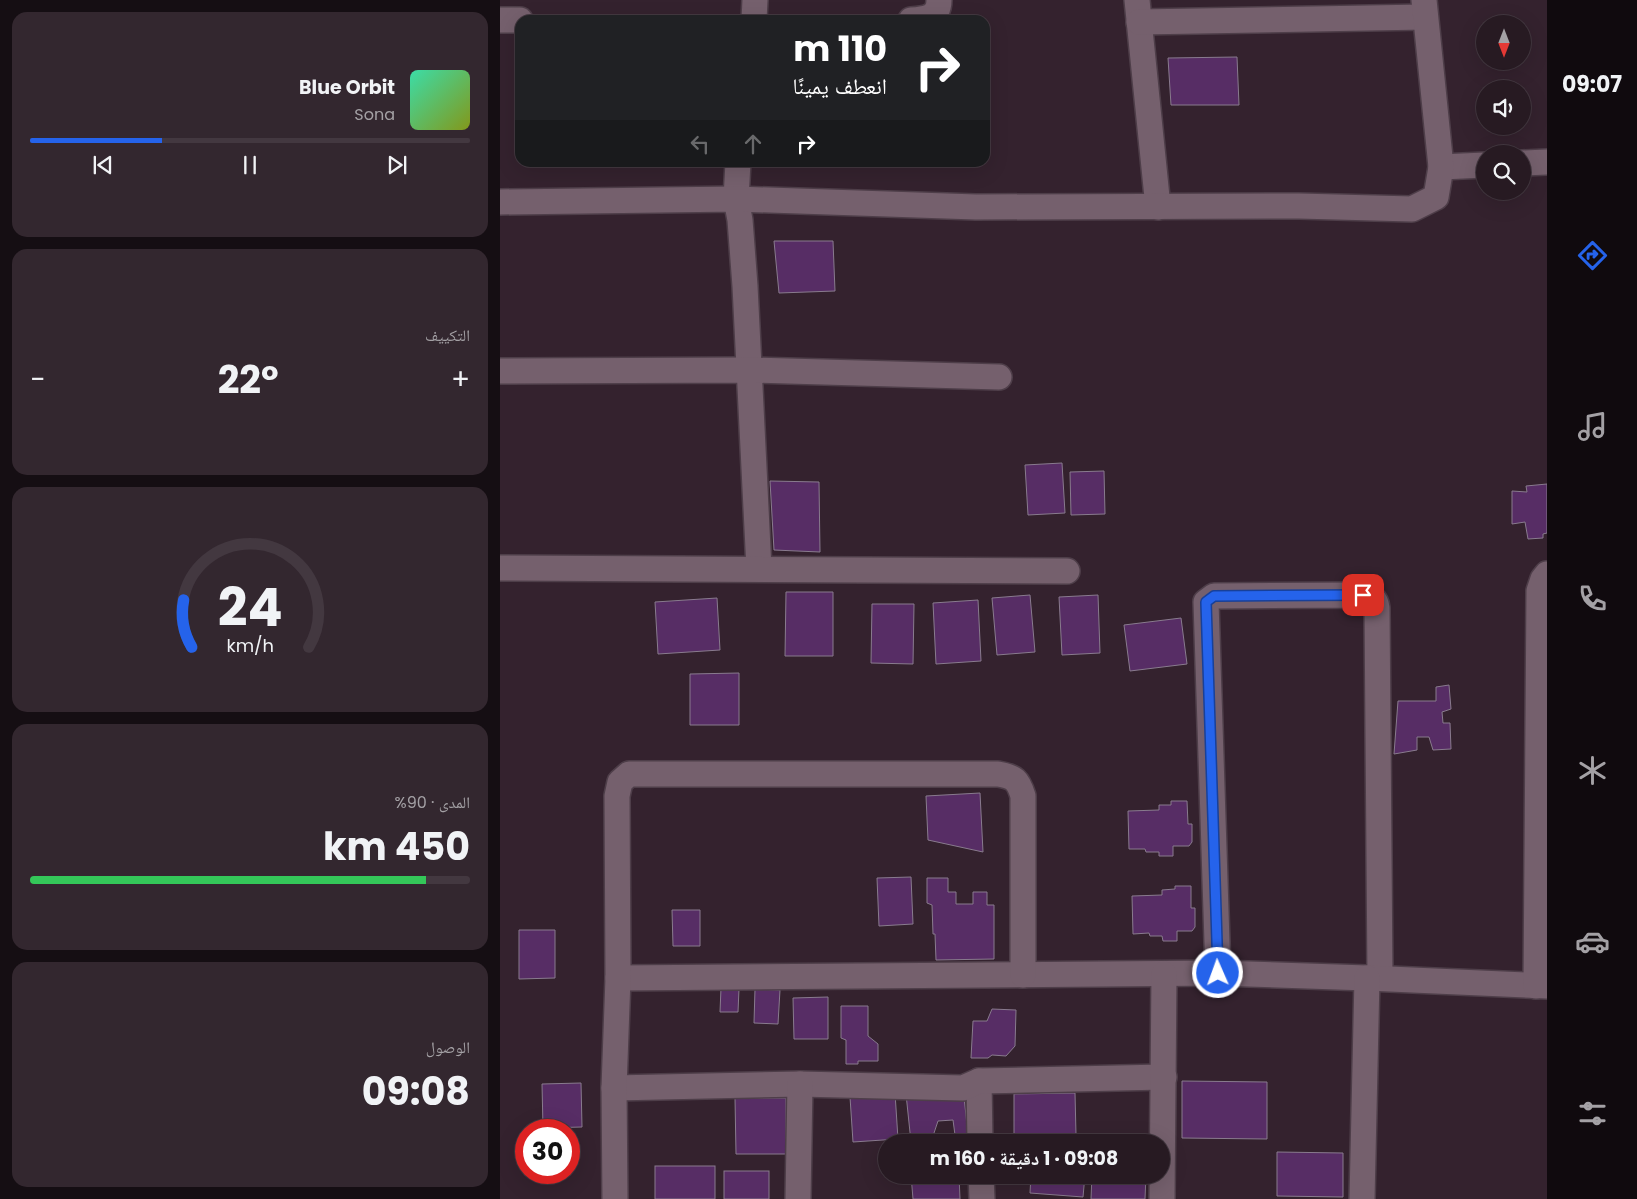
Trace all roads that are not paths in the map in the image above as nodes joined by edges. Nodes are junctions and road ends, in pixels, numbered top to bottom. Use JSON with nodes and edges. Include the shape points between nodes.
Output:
{"nodes":[{"id":1,"x":755,"y":0,"type":"edge"},
{"id":2,"x":939,"y":0,"type":"edge"},
{"id":3,"x":1424,"y":8,"type":"edge"},
{"id":4,"x":1138,"y":11,"type":"edge"},
{"id":5,"x":754,"y":15,"type":"edge"},
{"id":6,"x":933,"y":15,"type":"edge"},
{"id":7,"x":500,"y":20,"type":"edge"},
{"id":8,"x":515,"y":20,"type":"edge"},
{"id":9,"x":1547,"y":162,"type":"edge"},
{"id":10,"x":1531,"y":163,"type":"edge"},
{"id":11,"x":1476,"y":165,"type":"edge"},
{"id":12,"x":738,"y":167,"type":"edge"},
{"id":13,"x":1441,"y":167,"type":"junction"},
{"id":14,"x":736,"y":200,"type":"junction"},
{"id":15,"x":500,"y":202,"type":"edge"},
{"id":16,"x":1158,"y":207,"type":"junction"},
{"id":17,"x":749,"y":370,"type":"junction"},
{"id":18,"x":500,"y":371,"type":"edge"},
{"id":19,"x":999,"y":377,"type":"dead end"},
{"id":20,"x":500,"y":568,"type":"edge"},
{"id":21,"x":759,"y":570,"type":"junction"},
{"id":22,"x":1066,"y":571,"type":"dead end"},
{"id":23,"x":1547,"y":574,"type":"edge"},
{"id":24,"x":1218,"y":973,"type":"junction"},
{"id":25,"x":1164,"y":974,"type":"junction"},
{"id":26,"x":1023,"y":975,"type":"junction"},
{"id":27,"x":618,"y":978,"type":"junction"},
{"id":28,"x":1374,"y":978,"type":"junction"},
{"id":29,"x":1542,"y":986,"type":"edge"},
{"id":30,"x":1164,"y":1077,"type":"junction"},
{"id":31,"x":979,"y":1081,"type":"junction"},
{"id":32,"x":800,"y":1084,"type":"junction"},
{"id":33,"x":614,"y":1088,"type":"junction"},
{"id":34,"x":980,"y":1134,"type":"edge"},
{"id":35,"x":981,"y":1184,"type":"edge"},
{"id":36,"x":615,"y":1199,"type":"edge"},
{"id":37,"x":798,"y":1199,"type":"edge"},
{"id":38,"x":982,"y":1199,"type":"edge"},
{"id":39,"x":1162,"y":1199,"type":"edge"},
{"id":40,"x":1362,"y":1199,"type":"edge"}],
"edges":[{"from":1,"to":5,"type":"street"},
{"from":2,"to":6,"type":"street"},
{"from":3,"to":4,"type":"street"},
{"from":3,"to":13,"type":"street"},
{"from":4,"to":16,"type":"street"},
{"from":7,"to":8,"type":"street"},
{"from":9,"to":10,"type":"street"},
{"from":11,"to":13,"type":"street"},
{"from":12,"to":14,"type":"street"},
{"from":13,"to":16,"type":"street","via":[[1436,197],[1412,209]]},
{"from":14,"to":15,"type":"street"},
{"from":14,"to":16,"type":"street","via":[[976,207]]},
{"from":14,"to":17,"type":"street"},
{"from":17,"to":18,"type":"street"},
{"from":17,"to":19,"type":"street"},
{"from":17,"to":21,"type":"street"},
{"from":20,"to":21,"type":"street"},
{"from":21,"to":22,"type":"street"},
{"from":23,"to":29,"type":"street","via":[[1539,592]]},
{"from":24,"to":25,"type":"street"},
{"from":24,"to":28,"type":"street"},
{"from":24,"to":28,"type":"street","via":[[1206,602],[1214,596],[1363,595],[1371,596],[1377,608]]},
{"from":25,"to":26,"type":"street"},
{"from":25,"to":30,"type":"street"},
{"from":26,"to":27,"type":"street"},
{"from":26,"to":27,"type":"street","via":[[1023,796],[1020,784],[1012,776],[647,773],[629,774],[620,782],[616,796]]},
{"from":27,"to":33,"type":"street"},
{"from":28,"to":29,"type":"street"},
{"from":28,"to":40,"type":"street"},
{"from":30,"to":31,"type":"street"},
{"from":30,"to":39,"type":"street"},
{"from":31,"to":32,"type":"street","via":[[963,1088]]},
{"from":31,"to":34,"type":"street"},
{"from":32,"to":33,"type":"street"},
{"from":32,"to":37,"type":"street"},
{"from":33,"to":36,"type":"street"},
{"from":35,"to":38,"type":"street"}]}
